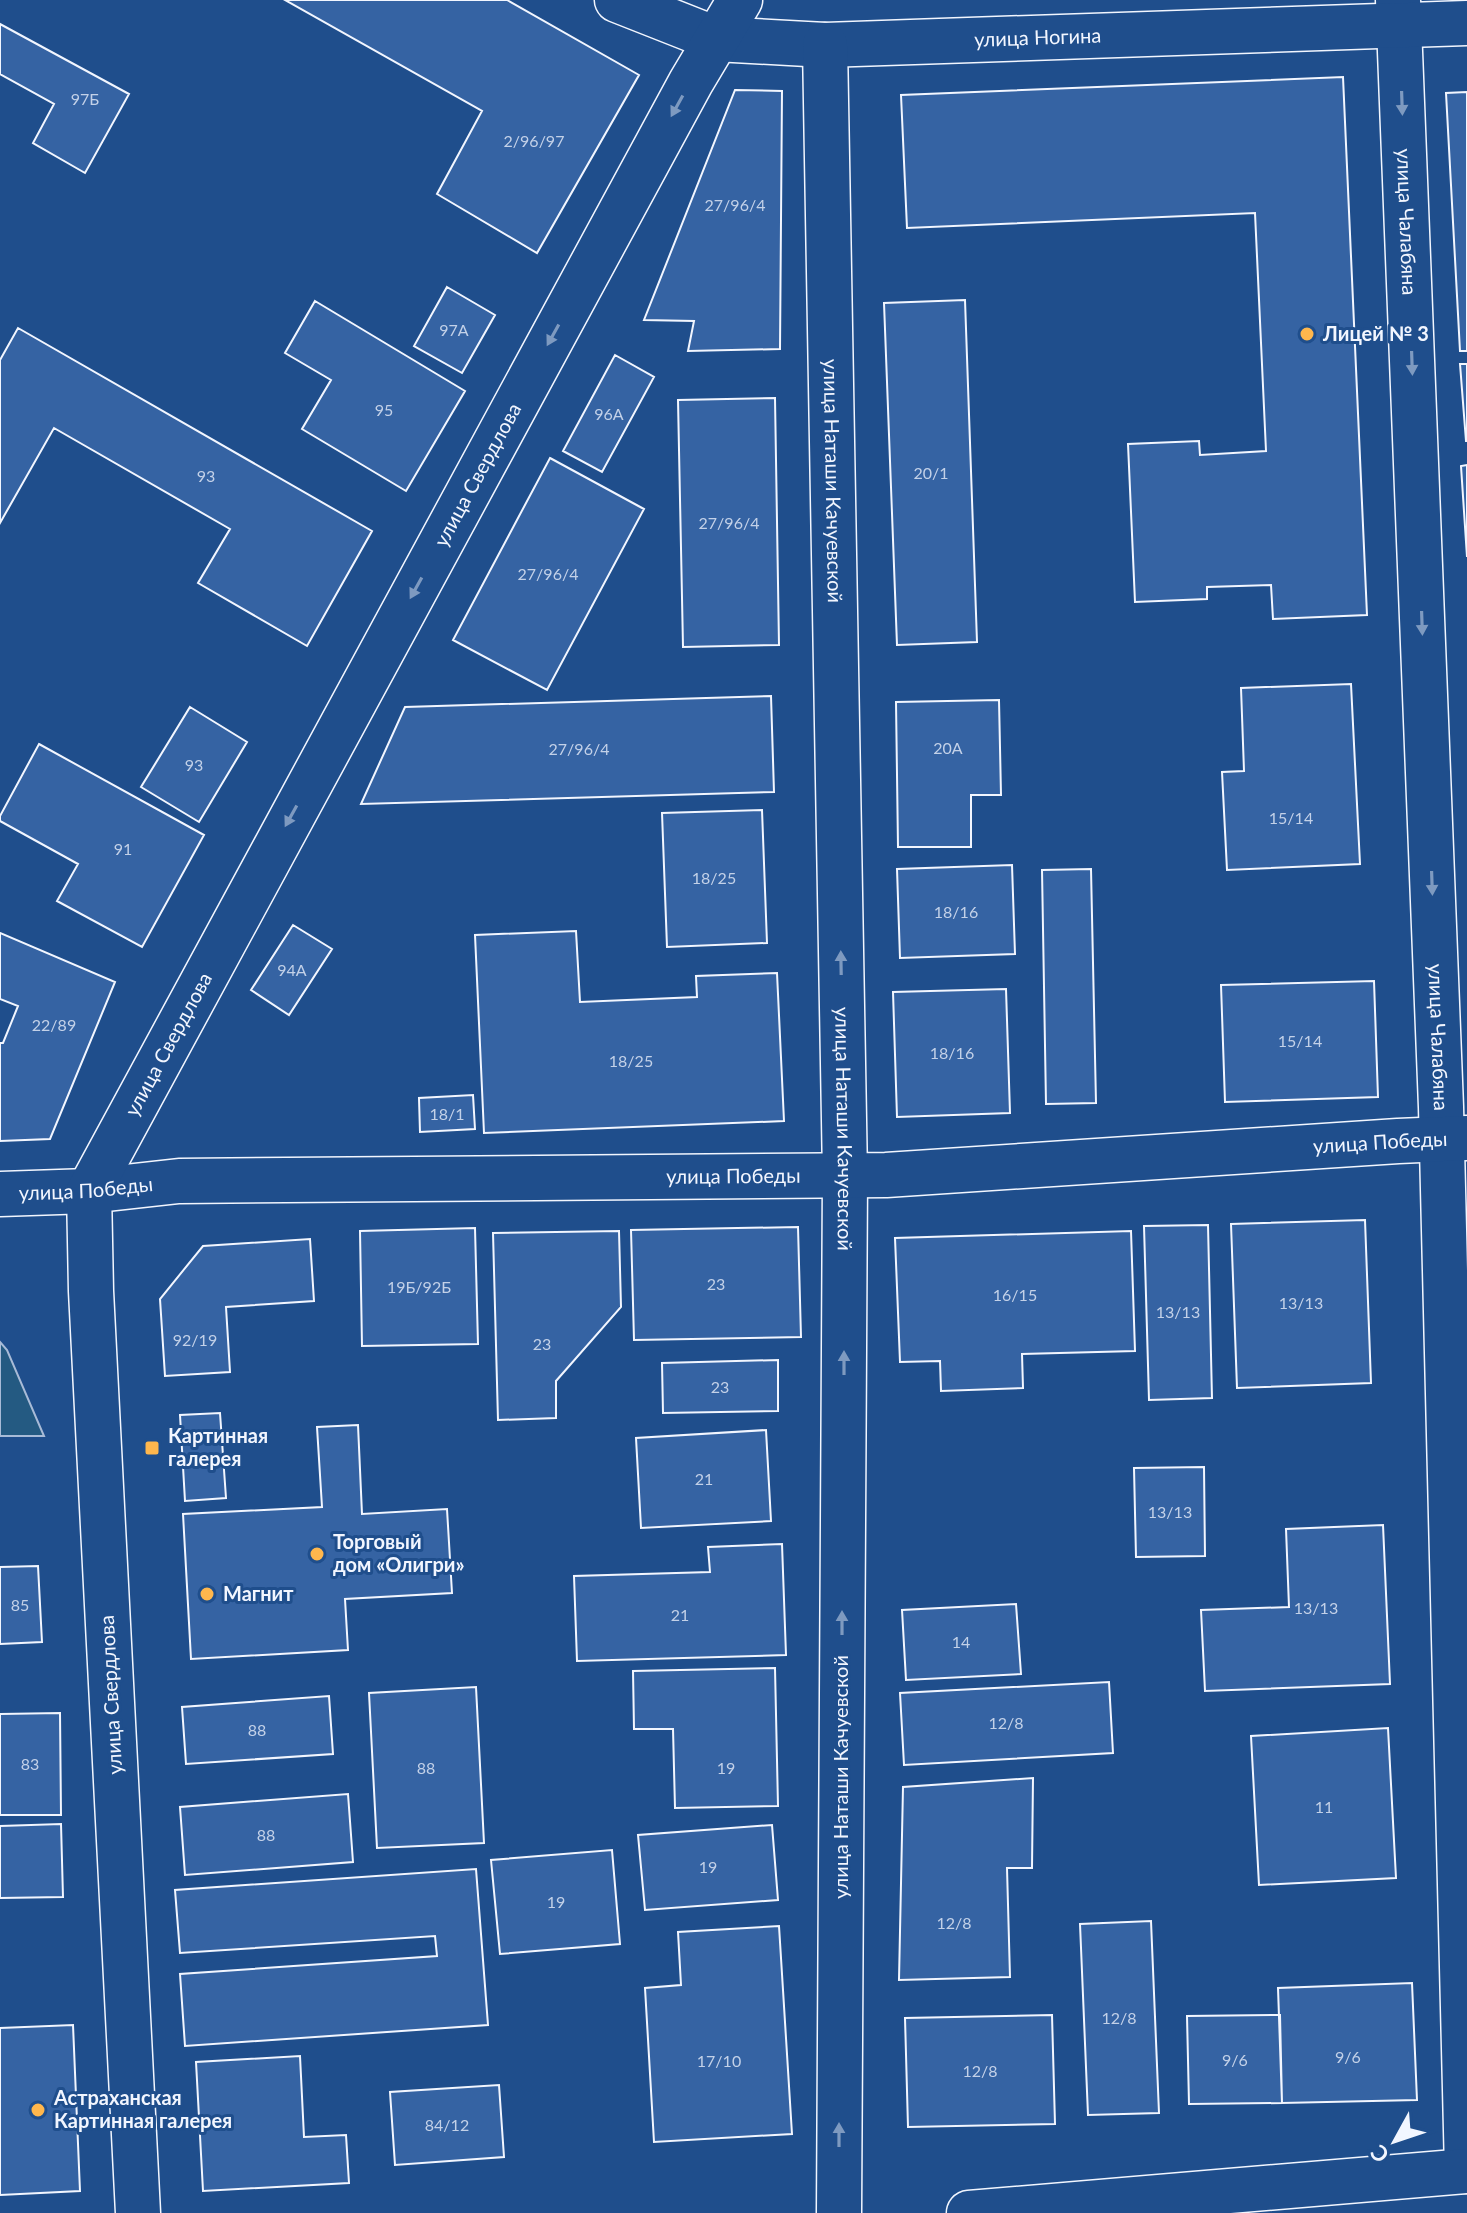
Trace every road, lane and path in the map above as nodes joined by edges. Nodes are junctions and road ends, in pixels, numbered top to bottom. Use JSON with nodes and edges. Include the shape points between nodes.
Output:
{"nodes":[{"id":1,"x":617,"y":0,"type":"edge"},
{"id":2,"x":740,"y":0,"type":"edge"},
{"id":3,"x":1398,"y":13,"type":"edge"},
{"id":4,"x":1467,"y":23,"type":"edge"},
{"id":5,"x":716,"y":39,"type":"junction"},
{"id":6,"x":825,"y":45,"type":"junction"},
{"id":7,"x":1454,"y":1139,"type":"edge"},
{"id":8,"x":845,"y":1176,"type":"junction"},
{"id":9,"x":89,"y":1191,"type":"junction"},
{"id":10,"x":0,"y":1194,"type":"edge"},
{"id":11,"x":1467,"y":2171,"type":"edge"},
{"id":12,"x":138,"y":2213,"type":"edge"},
{"id":13,"x":839,"y":2213,"type":"edge"},
{"id":14,"x":969,"y":2213,"type":"edge"}],
"edges":[{"from":1,"to":5,"type":"street","name":"улица Ногина"},
{"from":2,"to":5,"type":"street","name":"улица Свердлова"},
{"from":3,"to":4,"type":"street","name":"улица Ногина"},
{"from":3,"to":6,"type":"street","name":"улица Ногина"},
{"from":3,"to":7,"type":"street","name":"улица Чалабяна","one_way":true},
{"from":5,"to":6,"type":"street","name":"улица Ногина"},
{"from":5,"to":9,"type":"street","name":"улица Свердлова","one_way":true},
{"from":8,"to":6,"type":"street","name":"улица Наташи Качуевской","one_way":true},
{"from":7,"to":8,"type":"street","name":"улица Победы"},
{"from":7,"to":11,"type":"street","name":"улица Чалабяна"},
{"from":8,"to":9,"type":"street","name":"улица Победы","via":[[179,1181]]},
{"from":13,"to":8,"type":"street","name":"улица Наташи Качуевской","one_way":true},
{"from":9,"to":10,"type":"street","name":"улица Победы"},
{"from":9,"to":12,"type":"street","name":"улица Свердлова"},
{"from":11,"to":14,"type":"street"}]}
